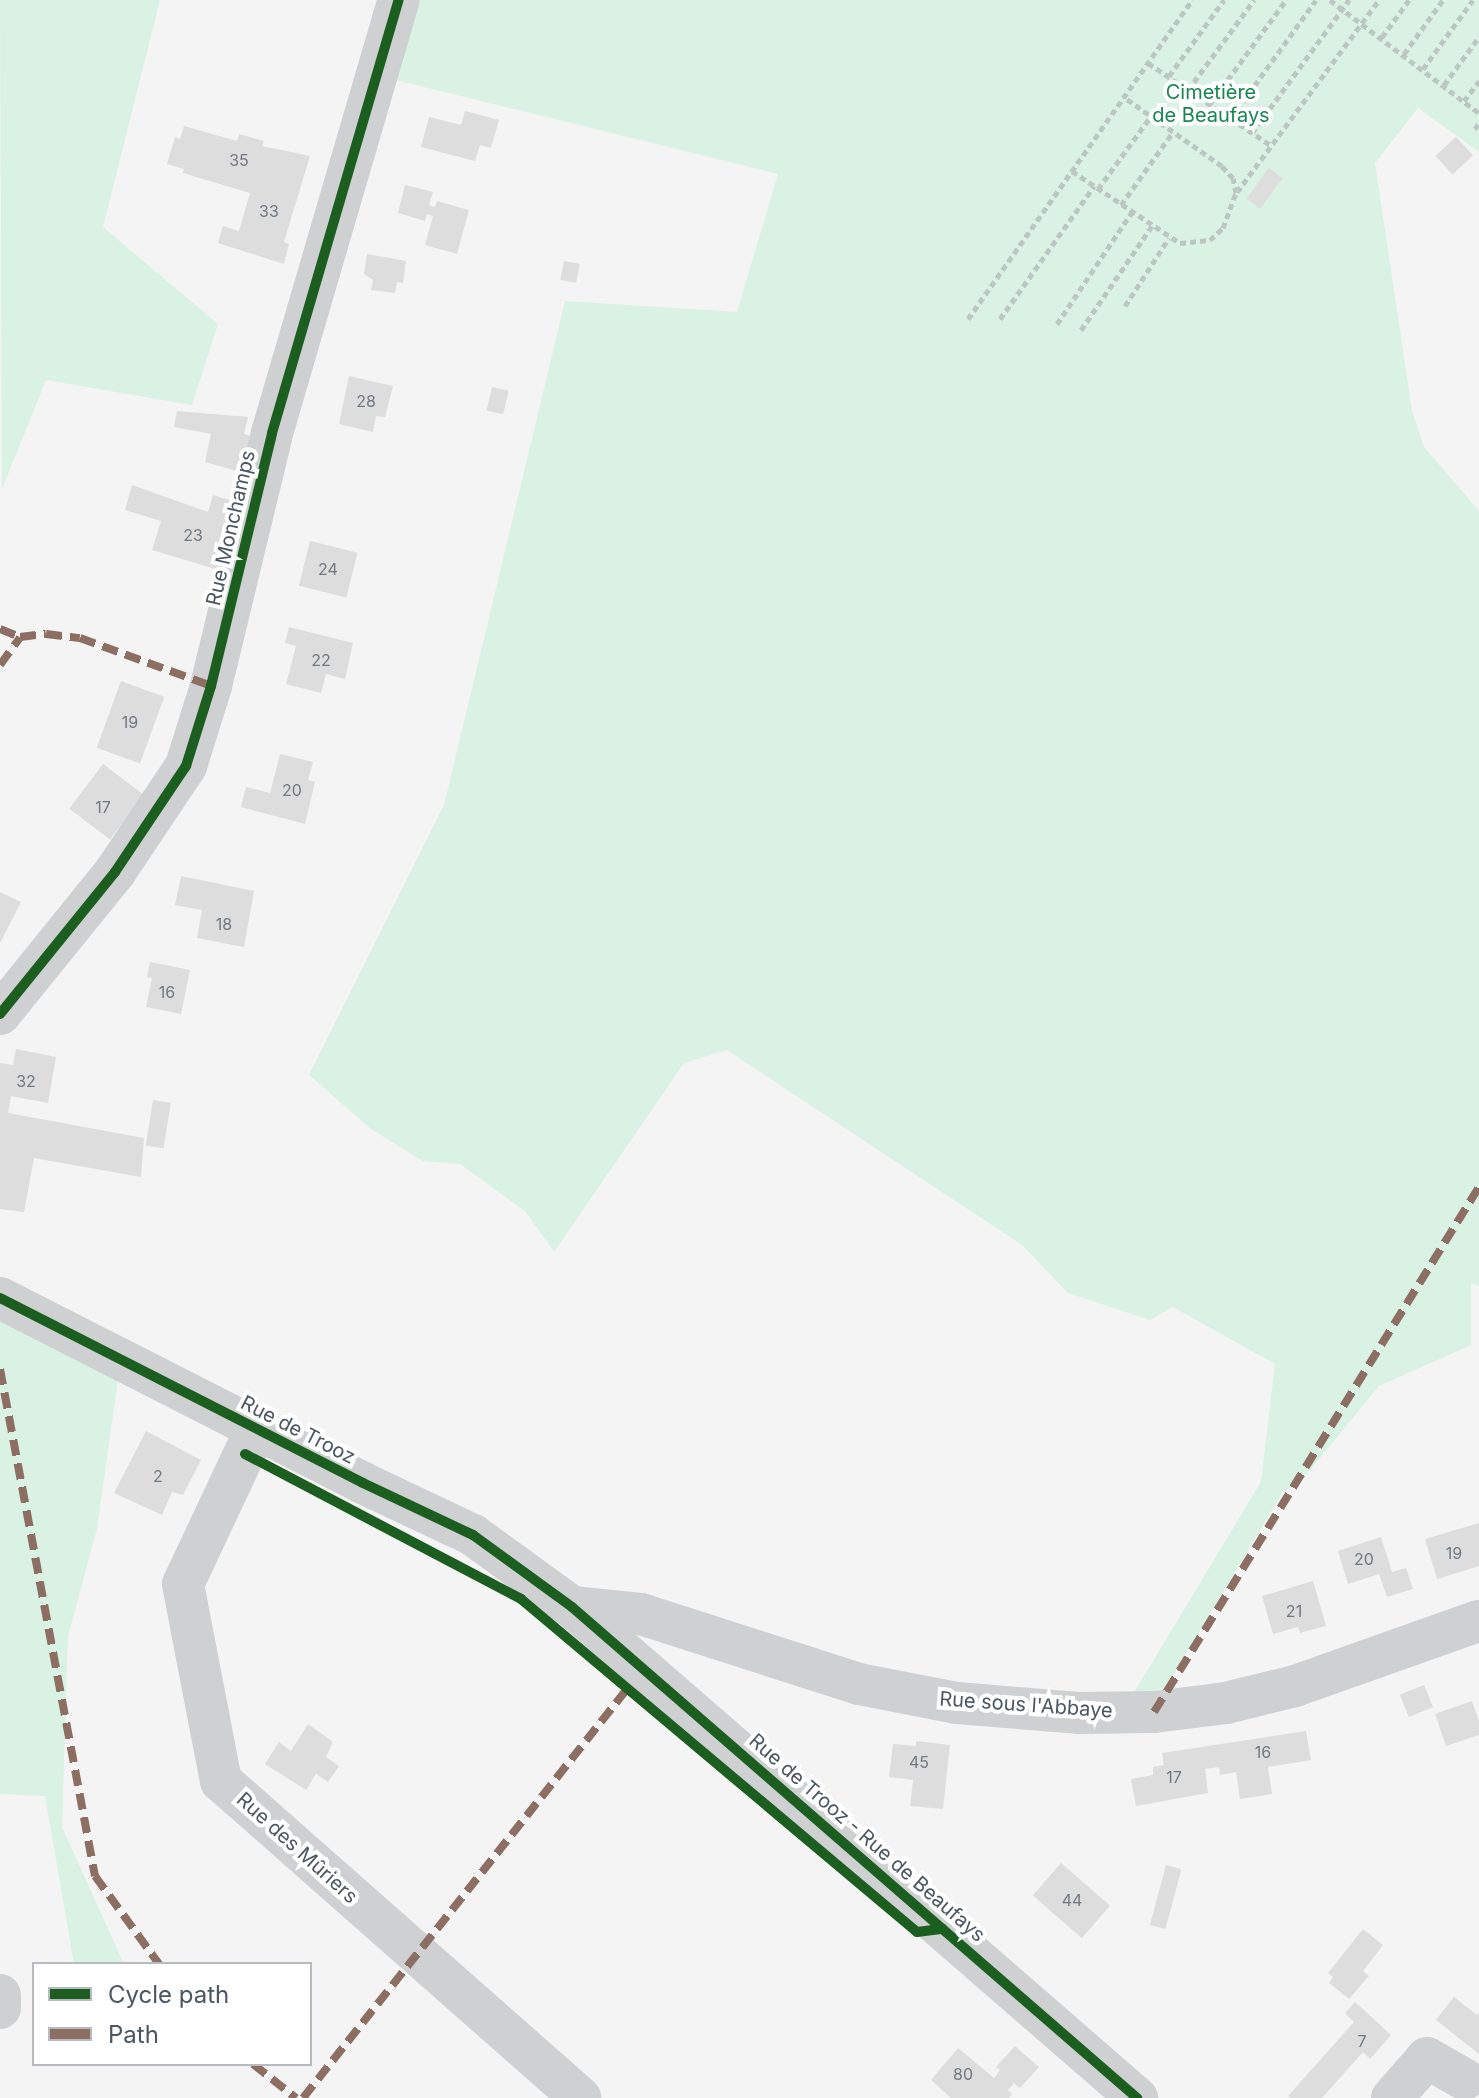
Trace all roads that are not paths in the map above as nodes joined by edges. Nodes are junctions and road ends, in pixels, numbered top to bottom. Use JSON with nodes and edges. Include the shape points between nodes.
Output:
{"nodes":[{"id":1,"x":399,"y":0,"type":"edge"},
{"id":2,"x":0,"y":1014,"type":"edge"},
{"id":3,"x":0,"y":1298,"type":"edge"},
{"id":4,"x":256,"y":1429,"type":"junction"},
{"id":5,"x":572,"y":1607,"type":"junction"},
{"id":6,"x":1479,"y":1621,"type":"edge"},
{"id":7,"x":0,"y":1995,"type":"edge"},
{"id":8,"x":0,"y":2008,"type":"edge"},
{"id":9,"x":1464,"y":2079,"type":"dead end"},
{"id":10,"x":580,"y":2098,"type":"edge"},
{"id":11,"x":1137,"y":2098,"type":"edge"},
{"id":12,"x":1392,"y":2098,"type":"edge"}],
"edges":[{"from":1,"to":2,"type":"street","name":"Rue Monchamps","via":[[272,433],[211,686],[186,766],[115,872]]},
{"from":3,"to":4,"type":"street","name":"Rue de Trooz"},
{"from":4,"to":5,"type":"street","name":"Rue de Trooz","via":[[473,1535]]},
{"from":4,"to":10,"type":"street","name":"Rue des Mûriers","via":[[183,1584],[221,1781]]},
{"from":5,"to":6,"type":"street","name":"Rue sous l'Abbaye","via":[[641,1614],[859,1684],[957,1703],[1078,1713],[1154,1712],[1226,1703],[1295,1686]]},
{"from":5,"to":11,"type":"street","name":"Rue de Trooz - Rue de Beaufays"},
{"from":7,"to":8,"type":"street"},
{"from":9,"to":12,"type":"street","via":[[1427,2058]]}]}
